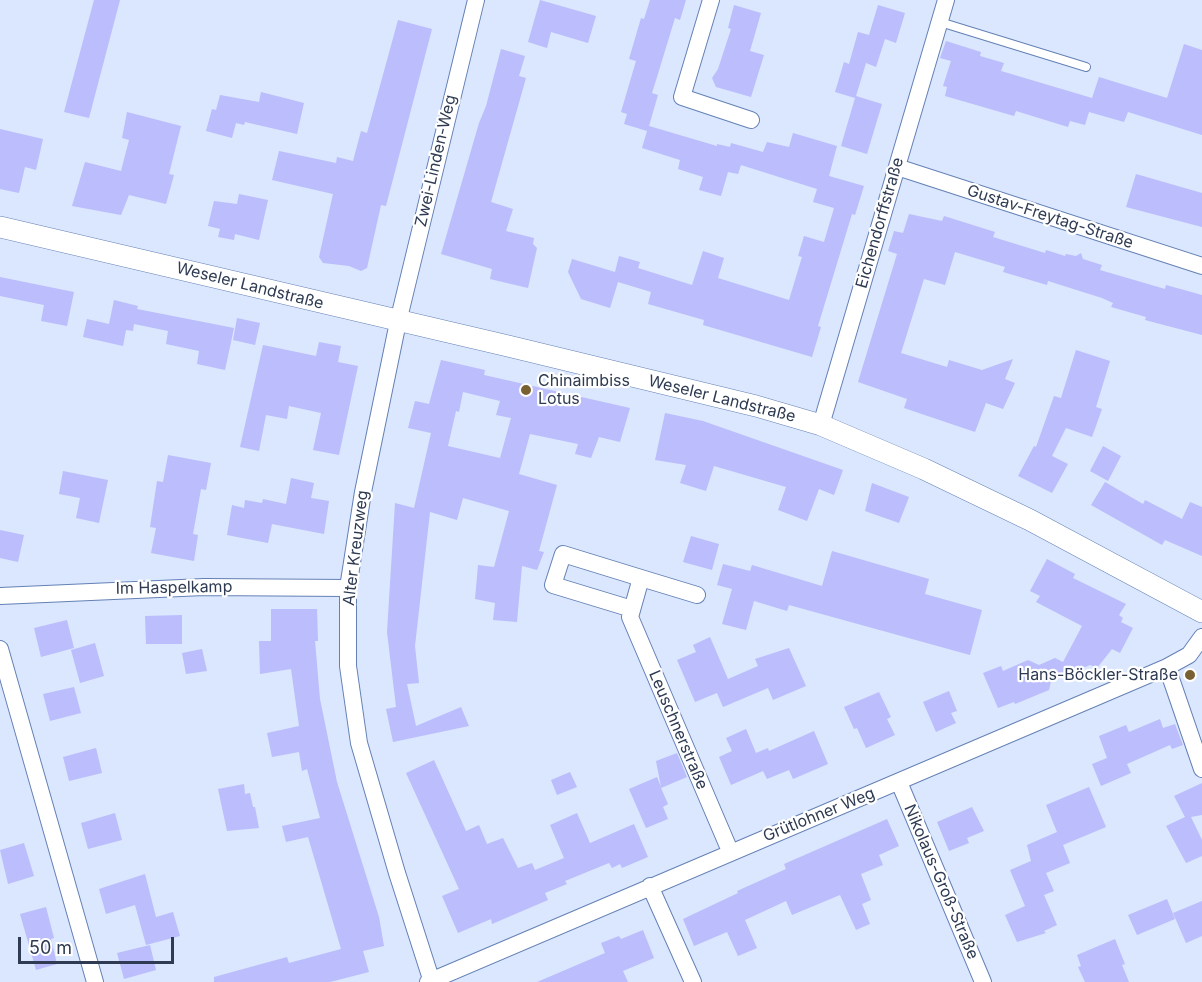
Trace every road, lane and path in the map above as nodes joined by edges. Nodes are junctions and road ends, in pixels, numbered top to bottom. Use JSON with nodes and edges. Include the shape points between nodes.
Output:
{"nodes":[{"id":1,"x":476,"y":0,"type":"edge"},
{"id":2,"x":711,"y":0,"type":"edge"},
{"id":3,"x":946,"y":0,"type":"edge"},
{"id":4,"x":940,"y":22,"type":"junction"},
{"id":5,"x":1086,"y":67,"type":"dead end"},
{"id":6,"x":751,"y":120,"type":"dead end"},
{"id":7,"x":897,"y":167,"type":"junction"},
{"id":8,"x":0,"y":227,"type":"edge"},
{"id":9,"x":1202,"y":266,"type":"edge"},
{"id":10,"x":398,"y":322,"type":"junction"},
{"id":11,"x":821,"y":425,"type":"junction"},
{"id":12,"x":641,"y":578,"type":"junction"},
{"id":13,"x":348,"y":588,"type":"junction"},
{"id":14,"x":697,"y":595,"type":"dead end"},
{"id":15,"x":0,"y":596,"type":"edge"},
{"id":16,"x":632,"y":609,"type":"junction"},
{"id":17,"x":1202,"y":612,"type":"edge"},
{"id":18,"x":1202,"y":637,"type":"edge"},
{"id":19,"x":0,"y":649,"type":"edge"},
{"id":20,"x":1167,"y":667,"type":"junction"},
{"id":21,"x":1202,"y":769,"type":"edge"},
{"id":22,"x":899,"y":782,"type":"junction"},
{"id":23,"x":730,"y":851,"type":"junction"},
{"id":24,"x":651,"y":886,"type":"junction"},
{"id":25,"x":431,"y":981,"type":"edge"},
{"id":26,"x":95,"y":982,"type":"edge"},
{"id":27,"x":693,"y":982,"type":"edge"},
{"id":28,"x":983,"y":982,"type":"edge"}],
"edges":[{"from":1,"to":10,"type":"street","name":"Zwei-Linden-Weg"},
{"from":2,"to":6,"type":"street","via":[[682,98]]},
{"from":3,"to":4,"type":"street","name":"Eichendorffstraße"},
{"from":4,"to":5,"type":"lane"},
{"from":4,"to":7,"type":"street","name":"Eichendorffstraße"},
{"from":7,"to":9,"type":"street","name":"Gustav-Freytag-Straße"},
{"from":7,"to":11,"type":"street","name":"Eichendorffstraße"},
{"from":8,"to":10,"type":"street","name":"Weseler Landstraße"},
{"from":10,"to":11,"type":"street","name":"Weseler Landstraße","via":[[756,406]]},
{"from":10,"to":13,"type":"street","name":"Alter Kreuzweg"},
{"from":11,"to":17,"type":"street","name":"Weseler Landstraße","via":[[1030,520]]},
{"from":12,"to":14,"type":"street"},
{"from":12,"to":16,"type":"street","name":"Leuschnerstraße"},
{"from":12,"to":16,"type":"street","via":[[563,554],[553,585]]},
{"from":13,"to":15,"type":"street","name":"Im Haspelkamp","via":[[204,587]]},
{"from":13,"to":25,"type":"street","name":"Alter Kreuzweg","via":[[348,666],[359,743]]},
{"from":16,"to":23,"type":"street","name":"Leuschnerstraße","via":[[630,617]]},
{"from":18,"to":20,"type":"street","name":"Grütlohner Weg","via":[[1189,656]]},
{"from":19,"to":26,"type":"street"},
{"from":20,"to":21,"type":"street"},
{"from":20,"to":22,"type":"street","name":"Grütlohner Weg"},
{"from":22,"to":23,"type":"street","name":"Grütlohner Weg"},
{"from":22,"to":28,"type":"street","name":"Nikolaus-Groß-Straße"},
{"from":23,"to":24,"type":"street","name":"Grütlohner Weg"},
{"from":24,"to":25,"type":"street","name":"Grütlohner Weg"},
{"from":24,"to":27,"type":"street"}]}
